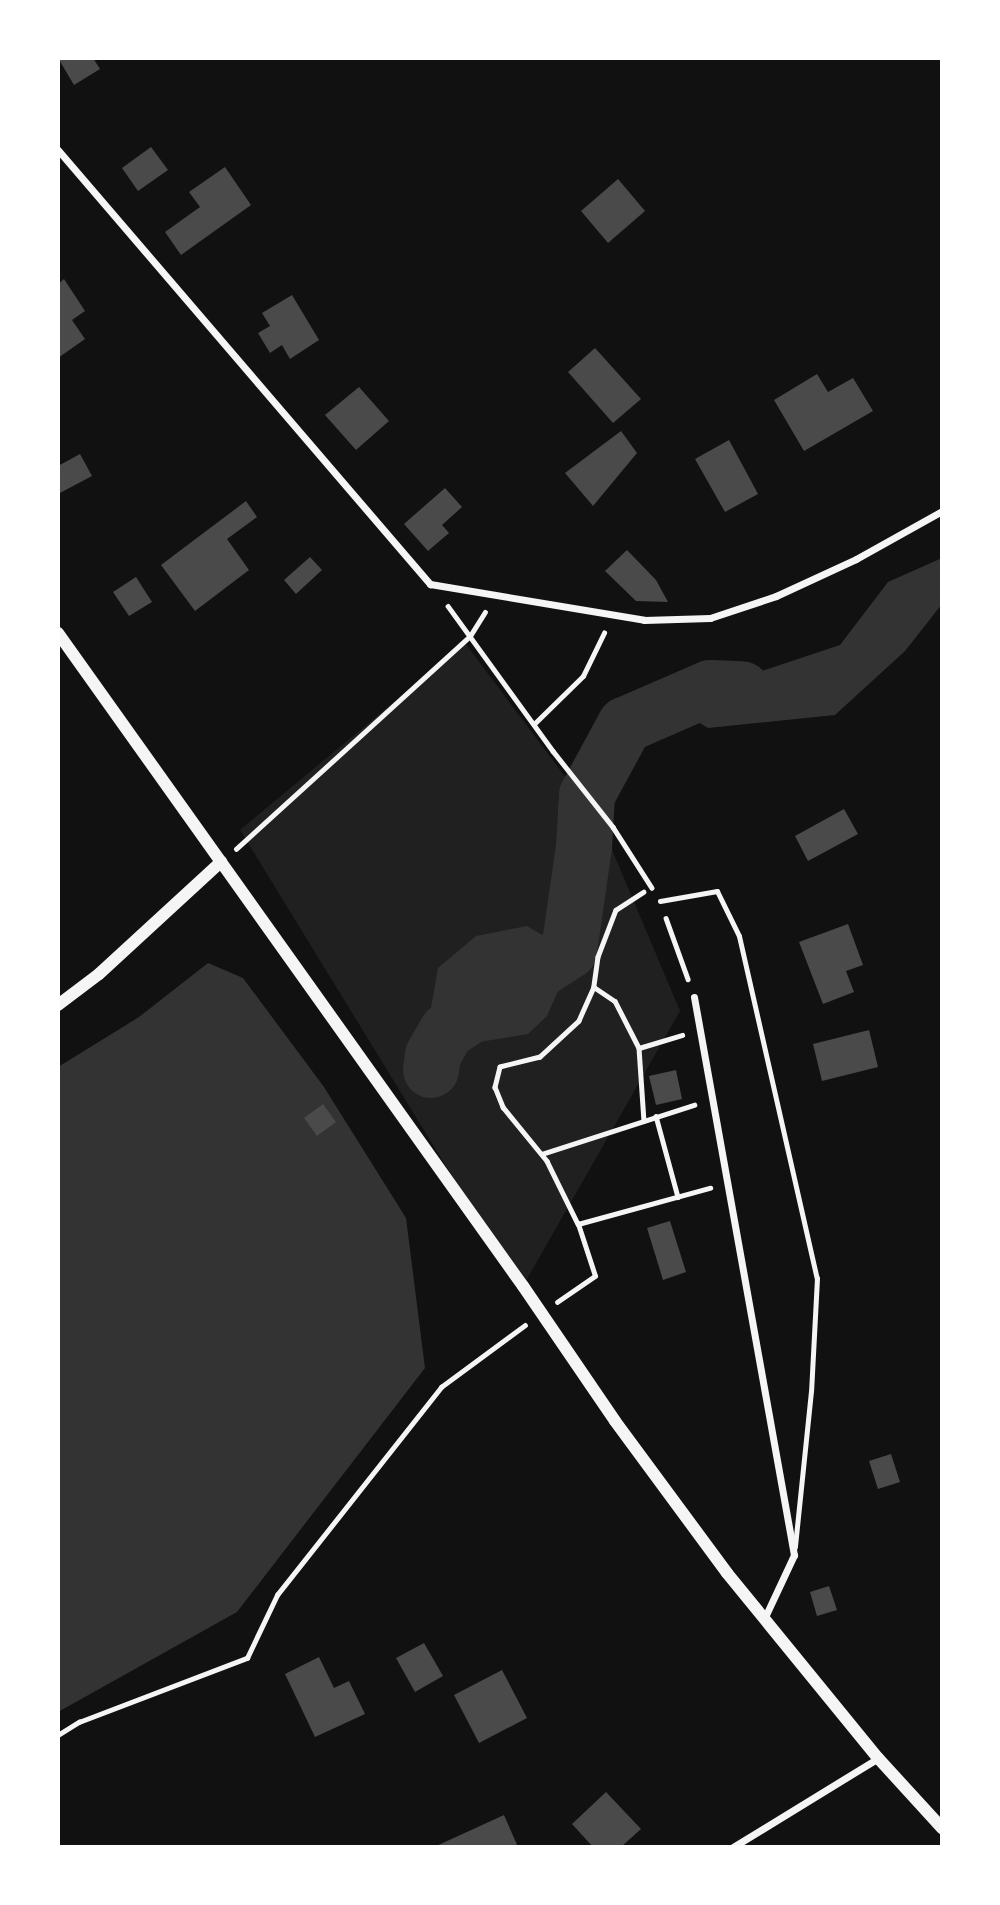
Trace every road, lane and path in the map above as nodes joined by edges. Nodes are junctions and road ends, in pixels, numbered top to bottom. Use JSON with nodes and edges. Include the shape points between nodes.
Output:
{"nodes":[{"id":1,"x":58,"y":150,"type":"edge"},
{"id":2,"x":942,"y":511,"type":"edge"},
{"id":3,"x":430,"y":583,"type":"junction"},
{"id":4,"x":494,"y":596,"type":"junction"},
{"id":5,"x":612,"y":616,"type":"junction"},
{"id":6,"x":58,"y":633,"type":"edge"},
{"id":7,"x":470,"y":636,"type":"junction"},
{"id":8,"x":535,"y":723,"type":"junction"},
{"id":9,"x":613,"y":827,"type":"dead end"},
{"id":10,"x":220,"y":862,"type":"junction"},
{"id":11,"x":651,"y":887,"type":"dead end"},
{"id":12,"x":660,"y":901,"type":"dead end"},
{"id":13,"x":594,"y":987,"type":"junction"},
{"id":14,"x":694,"y":997,"type":"dead end"},
{"id":15,"x":58,"y":1005,"type":"edge"},
{"id":16,"x":700,"y":1029,"type":"junction"},
{"id":17,"x":639,"y":1048,"type":"junction"},
{"id":18,"x":713,"y":1099,"type":"junction"},
{"id":19,"x":656,"y":1116,"type":"junction"},
{"id":20,"x":645,"y":1121,"type":"junction"},
{"id":21,"x":541,"y":1154,"type":"junction"},
{"id":22,"x":728,"y":1183,"type":"junction"},
{"id":23,"x":678,"y":1197,"type":"junction"},
{"id":24,"x":578,"y":1224,"type":"junction"},
{"id":25,"x":541,"y":1313,"type":"junction"},
{"id":26,"x":794,"y":1555,"type":"junction"},
{"id":27,"x":764,"y":1620,"type":"junction"},
{"id":28,"x":58,"y":1735,"type":"edge"},
{"id":29,"x":878,"y":1758,"type":"junction"},
{"id":30,"x":942,"y":1828,"type":"edge"},
{"id":31,"x":733,"y":1847,"type":"edge"}],
"edges":[{"from":1,"to":3,"type":"street"},
{"from":2,"to":5,"type":"street","via":[[856,559],[739,610],[687,621]]},
{"from":3,"to":4,"type":"street"},
{"from":3,"to":7,"type":"path"},
{"from":4,"to":5,"type":"street"},
{"from":4,"to":7,"type":"path"},
{"from":5,"to":8,"type":"path","via":[[583,676]]},
{"from":6,"to":10,"type":"street"},
{"from":7,"to":8,"type":"path"},
{"from":7,"to":10,"type":"path"},
{"from":8,"to":9,"type":"path"},
{"from":10,"to":15,"type":"street","via":[[99,974]]},
{"from":10,"to":25,"type":"street"},
{"from":11,"to":13,"type":"path","via":[[616,910],[598,957]]},
{"from":12,"to":26,"type":"lane","via":[[718,891],[739,936],[817,1278]]},
{"from":13,"to":17,"type":"path","via":[[615,1002]]},
{"from":13,"to":21,"type":"path","via":[[579,1021],[540,1057],[500,1067],[495,1087],[503,1107]]},
{"from":14,"to":16,"type":"street"},
{"from":16,"to":17,"type":"path"},
{"from":16,"to":18,"type":"street"},
{"from":17,"to":20,"type":"path"},
{"from":18,"to":19,"type":"path"},
{"from":18,"to":22,"type":"street"},
{"from":19,"to":20,"type":"path"},
{"from":19,"to":23,"type":"path"},
{"from":20,"to":21,"type":"path"},
{"from":21,"to":24,"type":"path"},
{"from":22,"to":23,"type":"path"},
{"from":22,"to":26,"type":"street"},
{"from":23,"to":24,"type":"path"},
{"from":24,"to":25,"type":"path","via":[[595,1276]]},
{"from":25,"to":27,"type":"street","via":[[615,1421]]},
{"from":25,"to":28,"type":"path","via":[[441,1387],[277,1595],[247,1658],[79,1722]]},
{"from":26,"to":27,"type":"street"},
{"from":27,"to":29,"type":"street"},
{"from":29,"to":30,"type":"street"},
{"from":29,"to":31,"type":"street"}]}
